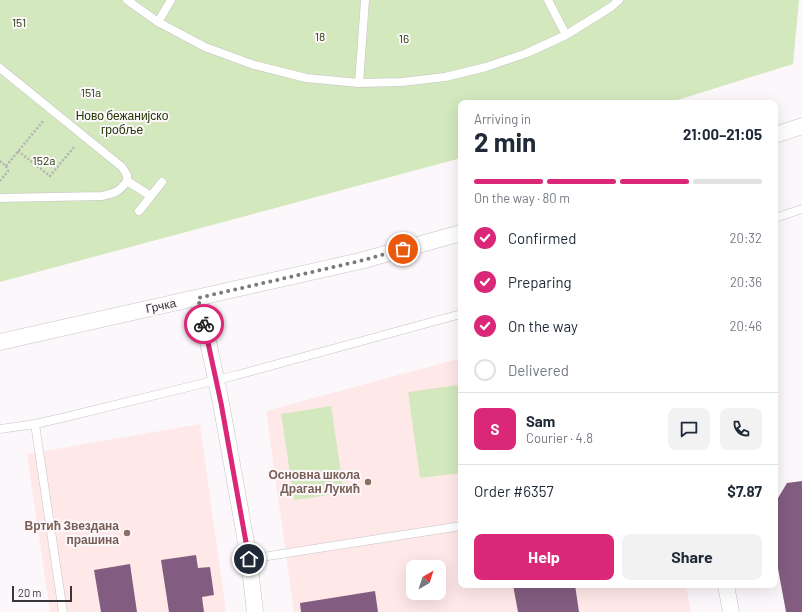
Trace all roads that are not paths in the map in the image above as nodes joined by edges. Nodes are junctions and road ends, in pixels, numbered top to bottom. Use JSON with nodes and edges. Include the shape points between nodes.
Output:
{"nodes":[{"id":1,"x":127,"y":0,"type":"edge"},
{"id":2,"x":171,"y":0,"type":"edge"},
{"id":3,"x":365,"y":0,"type":"edge"},
{"id":4,"x":548,"y":0,"type":"edge"},
{"id":5,"x":619,"y":0,"type":"edge"},
{"id":6,"x":158,"y":22,"type":"junction"},
{"id":7,"x":566,"y":35,"type":"junction"},
{"id":8,"x":0,"y":68,"type":"edge"},
{"id":9,"x":359,"y":83,"type":"junction"},
{"id":10,"x":802,"y":126,"type":"edge"},
{"id":11,"x":778,"y":135,"type":"edge"},
{"id":12,"x":127,"y":181,"type":"junction"},
{"id":13,"x":162,"y":182,"type":"dead end"},
{"id":14,"x":151,"y":196,"type":"junction"},
{"id":15,"x":0,"y":198,"type":"edge"},
{"id":16,"x":802,"y":209,"type":"edge"},
{"id":17,"x":139,"y":211,"type":"dead end"},
{"id":18,"x":778,"y":217,"type":"edge"},
{"id":19,"x":458,"y":234,"type":"edge"},
{"id":20,"x":198,"y":298,"type":"junction"},
{"id":21,"x":458,"y":315,"type":"edge"},
{"id":22,"x":0,"y":342,"type":"edge"},
{"id":23,"x":216,"y":380,"type":"junction"},
{"id":24,"x":35,"y":424,"type":"junction"},
{"id":25,"x":0,"y":430,"type":"edge"},
{"id":26,"x":458,"y":526,"type":"edge"},
{"id":27,"x":249,"y":559,"type":"junction"},
{"id":28,"x":727,"y":588,"type":"edge"},
{"id":29,"x":63,"y":612,"type":"edge"},
{"id":30,"x":256,"y":612,"type":"edge"},
{"id":31,"x":731,"y":612,"type":"edge"}],
"edges":[{"from":1,"to":6,"type":"lane"},
{"from":2,"to":6,"type":"lane"},
{"from":3,"to":9,"type":"lane"},
{"from":4,"to":7,"type":"lane"},
{"from":5,"to":7,"type":"lane"},
{"from":6,"to":9,"type":"lane","via":[[205,47],[254,65],[306,78]]},
{"from":7,"to":9,"type":"lane","via":[[527,53],[445,77]]},
{"from":8,"to":12,"type":"lane","via":[[122,167],[128,175]]},
{"from":10,"to":11,"type":"street"},
{"from":12,"to":14,"type":"lane"},
{"from":12,"to":15,"type":"lane","via":[[116,193],[102,196]]},
{"from":13,"to":14,"type":"lane"},
{"from":14,"to":17,"type":"lane"},
{"from":16,"to":18,"type":"lane"},
{"from":19,"to":20,"type":"street","name":"Грчка","via":[[360,261]]},
{"from":20,"to":22,"type":"street","name":"Грчка"},
{"from":20,"to":23,"type":"street"},
{"from":21,"to":23,"type":"lane"},
{"from":23,"to":24,"type":"lane"},
{"from":23,"to":27,"type":"street"},
{"from":24,"to":25,"type":"lane"},
{"from":24,"to":29,"type":"lane"},
{"from":26,"to":27,"type":"lane"},
{"from":27,"to":30,"type":"street"},
{"from":28,"to":31,"type":"street"}]}
